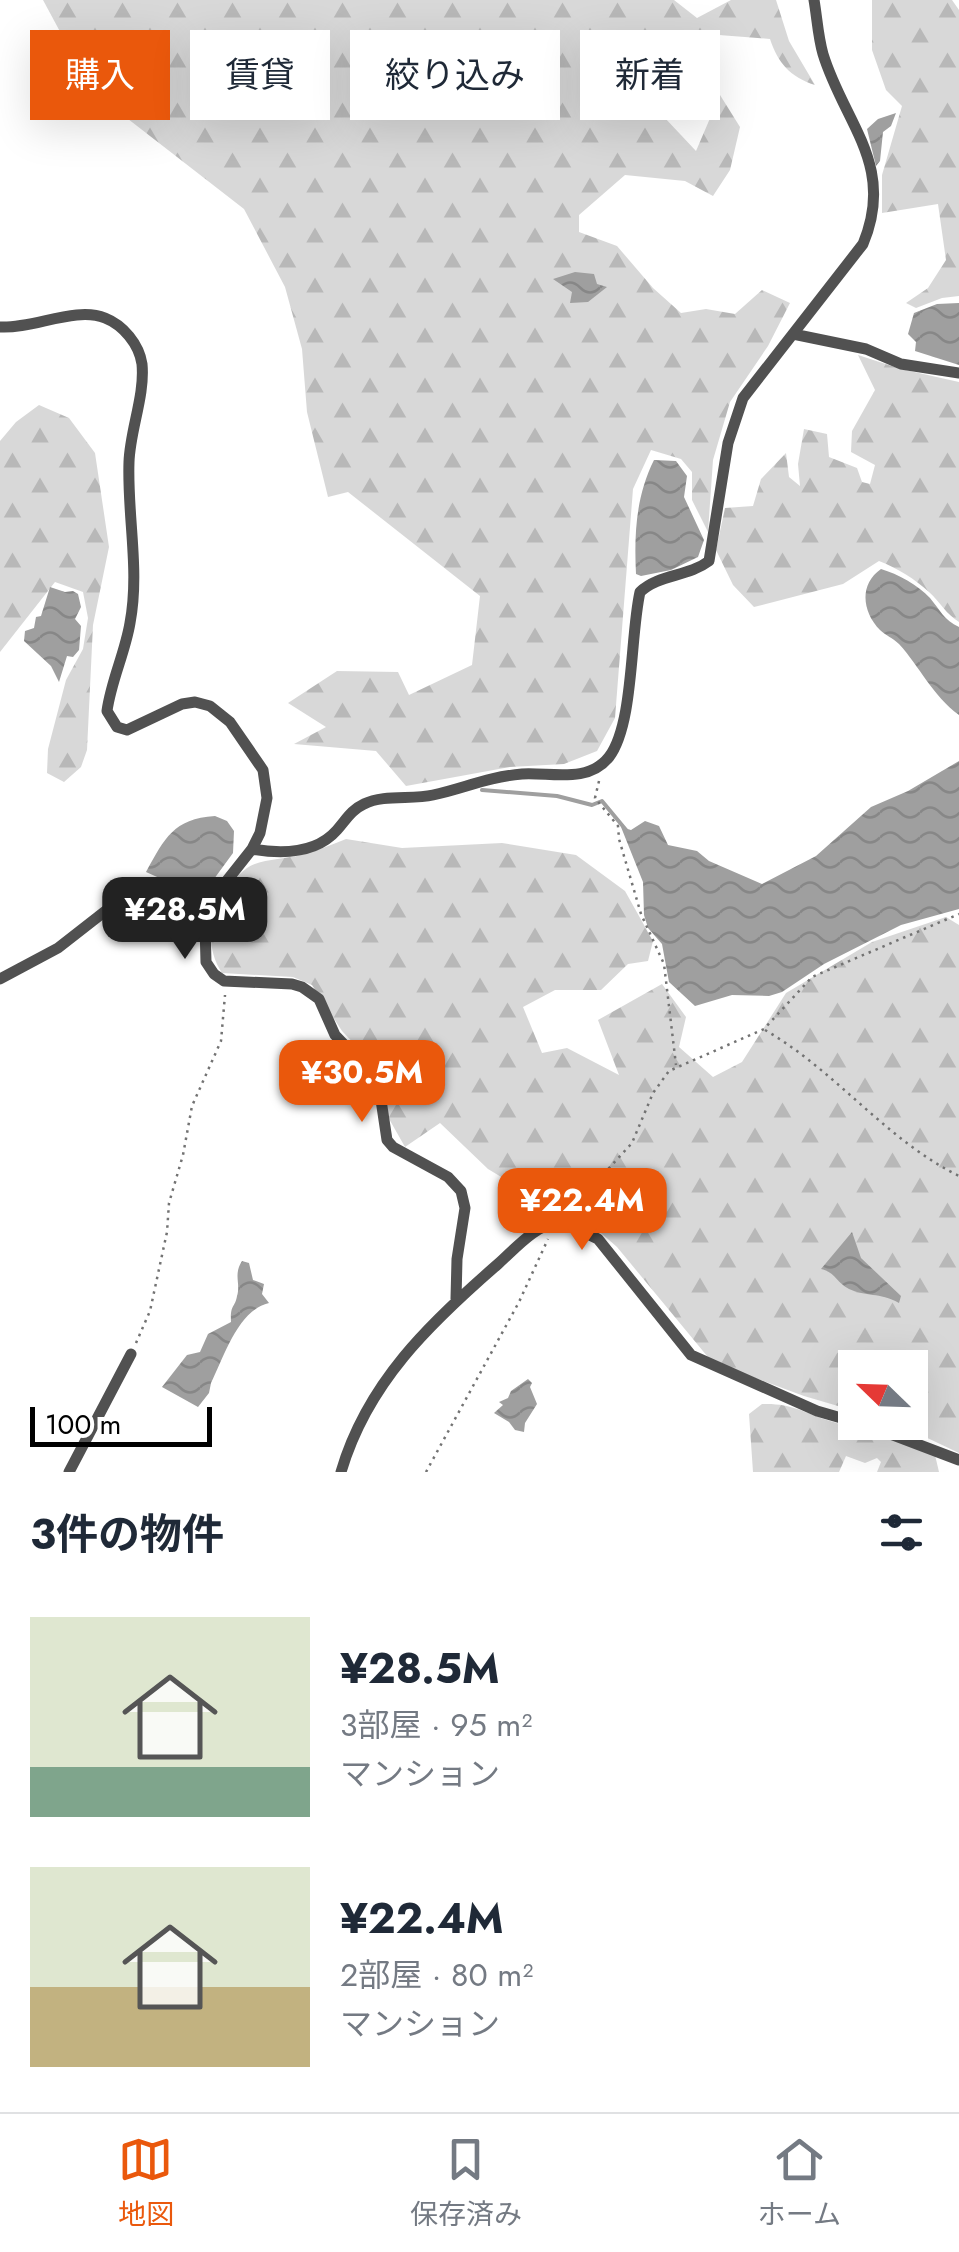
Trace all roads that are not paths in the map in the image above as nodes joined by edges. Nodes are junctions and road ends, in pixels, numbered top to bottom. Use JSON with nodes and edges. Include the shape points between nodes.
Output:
{"nodes":[{"id":1,"x":814,"y":0,"type":"edge"},
{"id":2,"x":0,"y":326,"type":"edge"},
{"id":3,"x":793,"y":334,"type":"junction"},
{"id":4,"x":959,"y":373,"type":"edge"},
{"id":5,"x":252,"y":849,"type":"junction"},
{"id":6,"x":206,"y":913,"type":"junction"},
{"id":7,"x":0,"y":979,"type":"edge"},
{"id":8,"x":456,"y":1299,"type":"junction"},
{"id":9,"x":131,"y":1354,"type":"road end"},
{"id":10,"x":838,"y":1417,"type":"edge"},
{"id":11,"x":906,"y":1440,"type":"edge"},
{"id":12,"x":945,"y":1454,"type":"junction"},
{"id":13,"x":959,"y":1460,"type":"edge"},
{"id":14,"x":69,"y":1472,"type":"edge"},
{"id":15,"x":341,"y":1472,"type":"edge"},
{"id":16,"x":945,"y":1472,"type":"edge"}],
"edges":[{"from":1,"to":3,"type":"street","via":[[824,54],[860,130],[875,198],[862,244]]},
{"from":2,"to":5,"type":"street","via":[[94,314],[120,326],[139,352],[128,466],[131,621],[108,712],[126,730],[182,704],[221,711],[263,770],[265,816]]},
{"from":3,"to":4,"type":"street"},
{"from":3,"to":5,"type":"street","via":[[743,398],[728,442],[709,560],[640,592],[622,728],[608,759],[571,776],[487,778],[432,796],[368,802],[318,846],[279,854]]},
{"from":5,"to":6,"type":"street"},
{"from":6,"to":7,"type":"street","via":[[140,884],[58,948]]},
{"from":6,"to":8,"type":"street","via":[[206,962],[214,974],[224,981],[292,984],[312,992],[335,1035],[378,1080],[387,1140],[461,1191]]},
{"from":8,"to":10,"type":"street","via":[[535,1231],[569,1223],[606,1248],[690,1355]]},
{"from":8,"to":15,"type":"street","via":[[381,1385]]},
{"from":9,"to":14,"type":"street"},
{"from":11,"to":12,"type":"street"},
{"from":12,"to":13,"type":"street"},
{"from":12,"to":16,"type":"street"}]}
